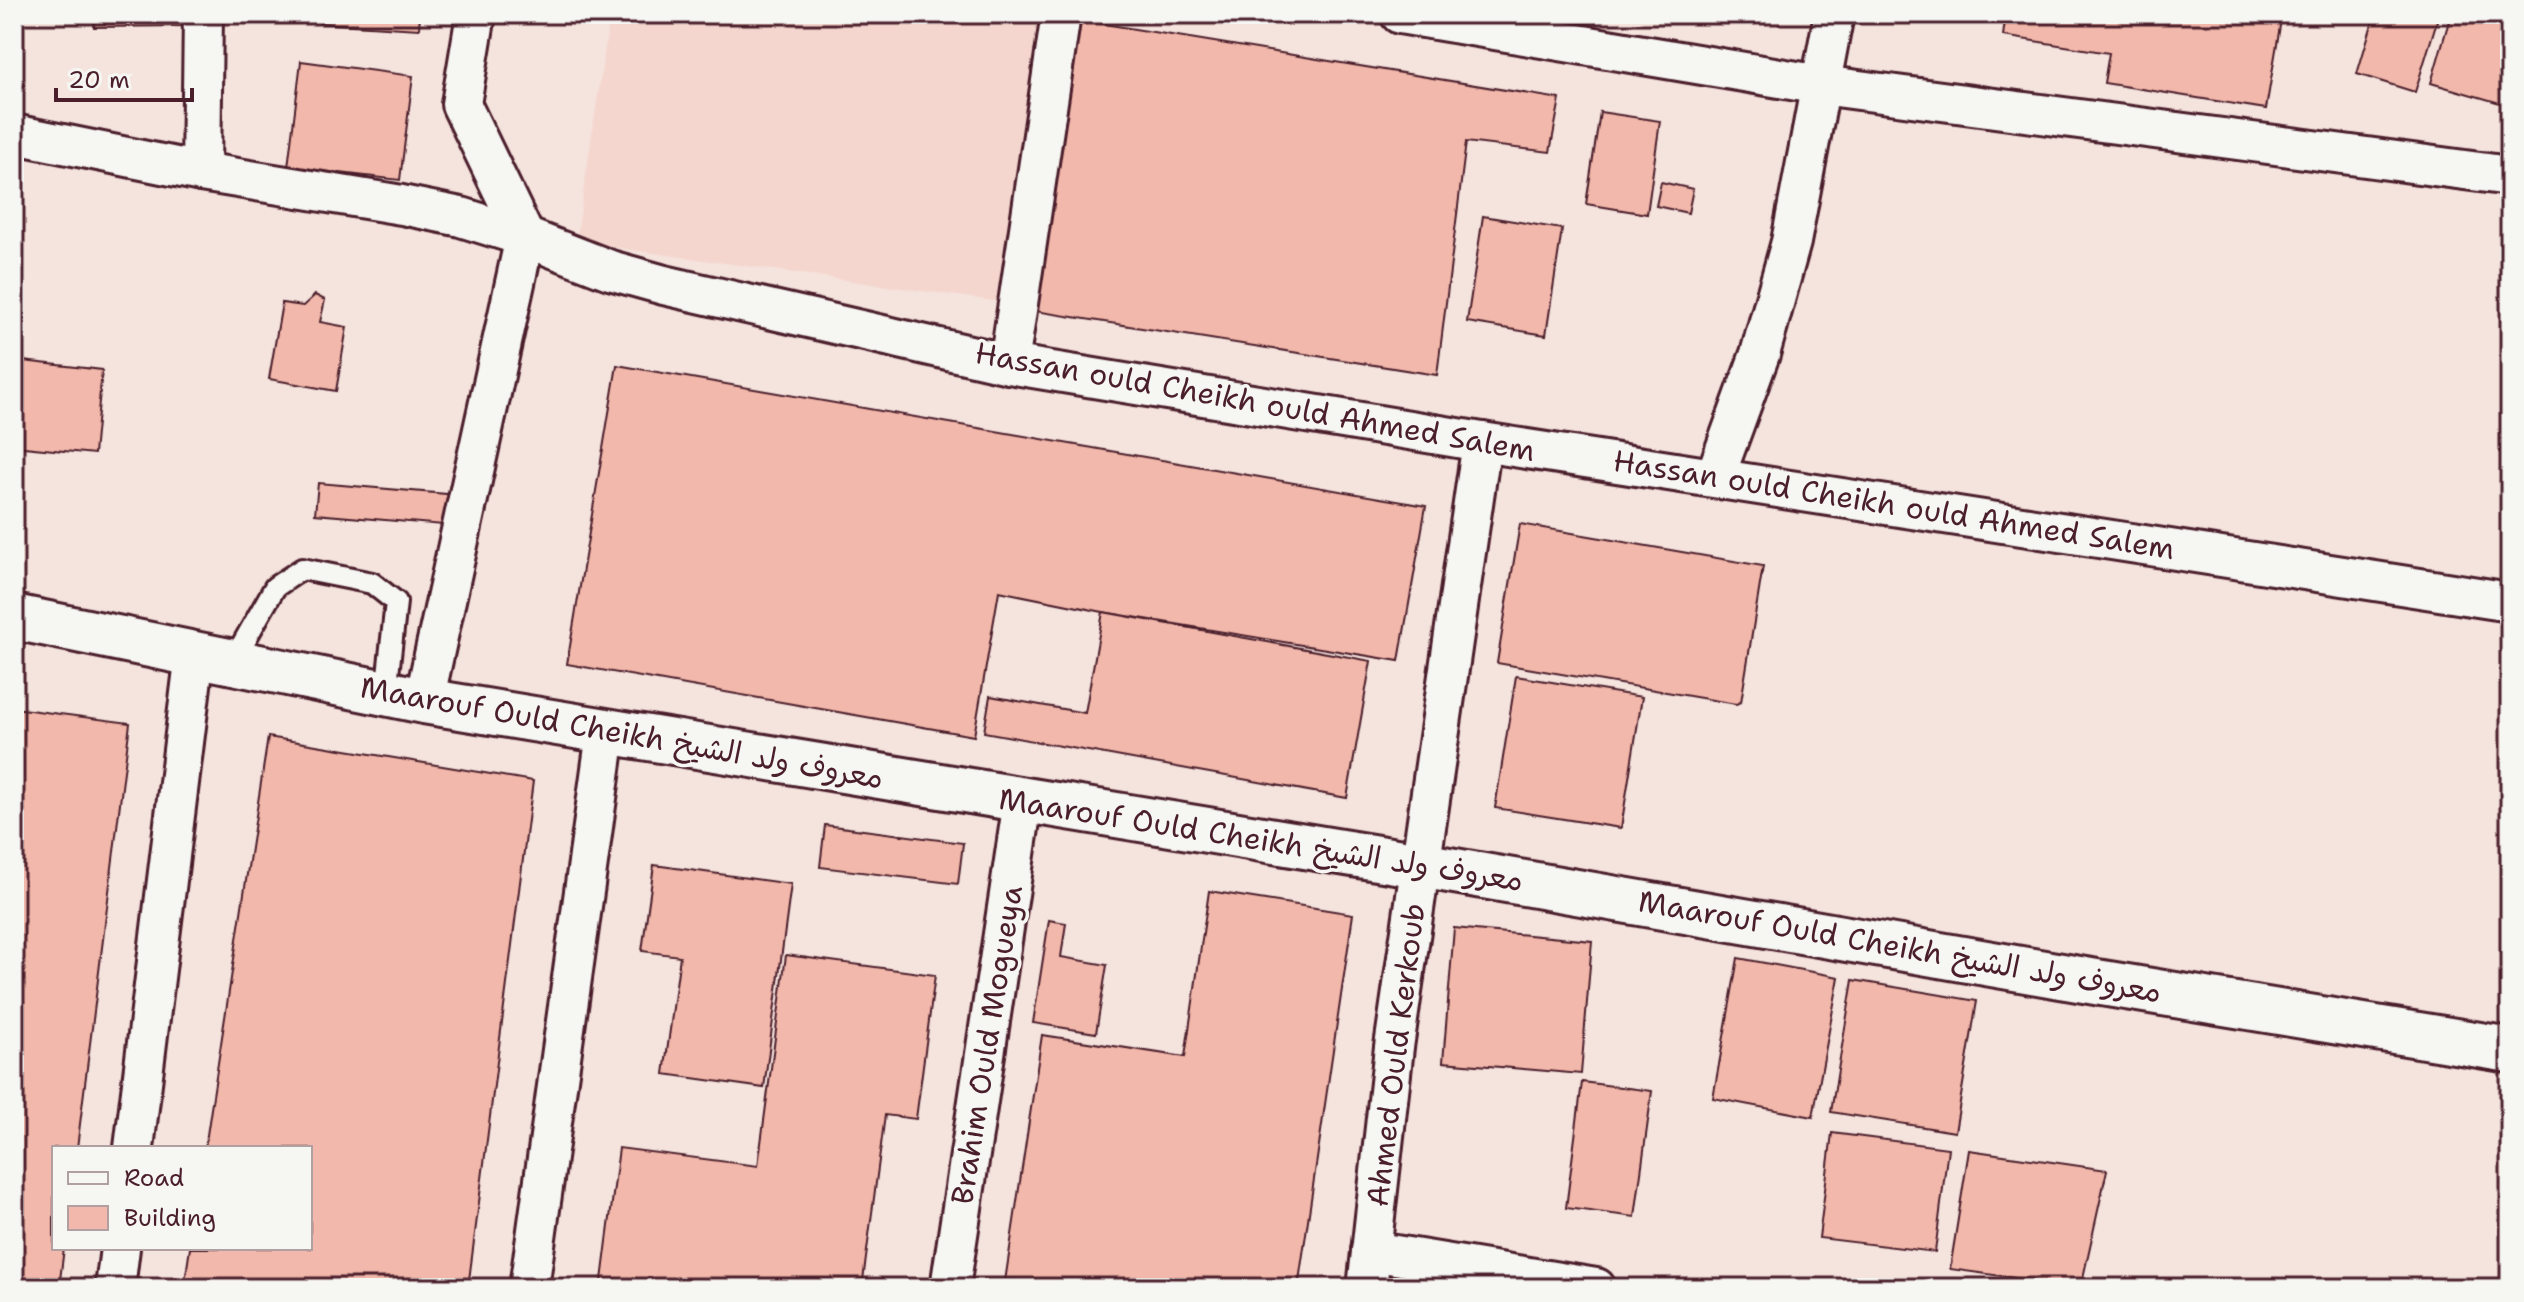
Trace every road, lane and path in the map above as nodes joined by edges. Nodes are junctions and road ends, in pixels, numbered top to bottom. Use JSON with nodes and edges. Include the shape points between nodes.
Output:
{"nodes":[{"id":1,"x":203,"y":14,"type":"edge"},
{"id":2,"x":476,"y":14,"type":"edge"},
{"id":3,"x":1061,"y":14,"type":"edge"},
{"id":4,"x":1400,"y":14,"type":"edge"},
{"id":5,"x":1834,"y":14,"type":"edge"},
{"id":6,"x":1821,"y":85,"type":"junction"},
{"id":7,"x":14,"y":134,"type":"edge"},
{"id":8,"x":201,"y":172,"type":"junction"},
{"id":9,"x":2510,"y":176,"type":"edge"},
{"id":10,"x":525,"y":237,"type":"junction"},
{"id":11,"x":1009,"y":364,"type":"junction"},
{"id":12,"x":1482,"y":442,"type":"junction"},
{"id":13,"x":1715,"y":477,"type":"junction"},
{"id":14,"x":2510,"y":602,"type":"edge"},
{"id":15,"x":14,"y":617,"type":"edge"},
{"id":16,"x":214,"y":657,"type":"junction"},
{"id":17,"x":405,"y":697,"type":"junction"},
{"id":18,"x":606,"y":733,"type":"junction"},
{"id":19,"x":1023,"y":801,"type":"junction"},
{"id":20,"x":1420,"y":865,"type":"junction"},
{"id":21,"x":2510,"y":1050,"type":"edge"},
{"id":22,"x":134,"y":1146,"type":"edge"},
{"id":23,"x":120,"y":1250,"type":"edge"},
{"id":24,"x":1371,"y":1251,"type":"junction"},
{"id":25,"x":115,"y":1288,"type":"edge"},
{"id":26,"x":529,"y":1288,"type":"edge"},
{"id":27,"x":950,"y":1288,"type":"edge"},
{"id":28,"x":1367,"y":1288,"type":"edge"},
{"id":29,"x":1596,"y":1288,"type":"edge"}],
"edges":[{"from":1,"to":8,"type":"street"},
{"from":2,"to":10,"type":"street","via":[[461,104]]},
{"from":3,"to":11,"type":"street"},
{"from":4,"to":6,"type":"street"},
{"from":5,"to":6,"type":"street"},
{"from":6,"to":9,"type":"street"},
{"from":6,"to":13,"type":"street","via":[[1791,242],[1760,354]]},
{"from":7,"to":8,"type":"street","name":"Hassan ould Cheikh ould Ahmed Salem"},
{"from":8,"to":10,"type":"street","name":"Hassan ould Cheikh ould Ahmed Salem","via":[[402,205]]},
{"from":10,"to":11,"type":"street","name":"Hassan ould Cheikh ould Ahmed Salem","via":[[664,285]]},
{"from":10,"to":17,"type":"street"},
{"from":11,"to":12,"type":"street","name":"Hassan ould Cheikh ould Ahmed Salem"},
{"from":12,"to":13,"type":"street","name":"Hassan ould Cheikh ould Ahmed Salem"},
{"from":12,"to":20,"type":"street","name":"Ahmed Ould Kerkoub"},
{"from":13,"to":14,"type":"street","name":"Hassan ould Cheikh ould Ahmed Salem"},
{"from":15,"to":16,"type":"street","name":"Maarouf Ould Cheikh معروف ولد الشيخ"},
{"from":16,"to":17,"type":"street","name":"Maarouf Ould Cheikh معروف ولد الشيخ"},
{"from":16,"to":17,"type":"lane","via":[[275,587],[302,569],[372,583],[396,602]]},
{"from":16,"to":22,"type":"street"},
{"from":17,"to":18,"type":"street","name":"Maarouf Ould Cheikh معروف ولد الشيخ"},
{"from":18,"to":19,"type":"street","name":"Maarouf Ould Cheikh معروف ولد الشيخ"},
{"from":18,"to":26,"type":"street"},
{"from":19,"to":20,"type":"street","name":"Maarouf Ould Cheikh معروف ولد الشيخ"},
{"from":19,"to":27,"type":"street","name":"Brahim Ould Mogueya"},
{"from":20,"to":21,"type":"street","name":"Maarouf Ould Cheikh معروف ولد الشيخ"},
{"from":20,"to":24,"type":"street","name":"Ahmed Ould Kerkoub"},
{"from":23,"to":25,"type":"street"},
{"from":24,"to":28,"type":"street","name":"Ahmed Ould Kerkoub"},
{"from":24,"to":29,"type":"street"}]}
